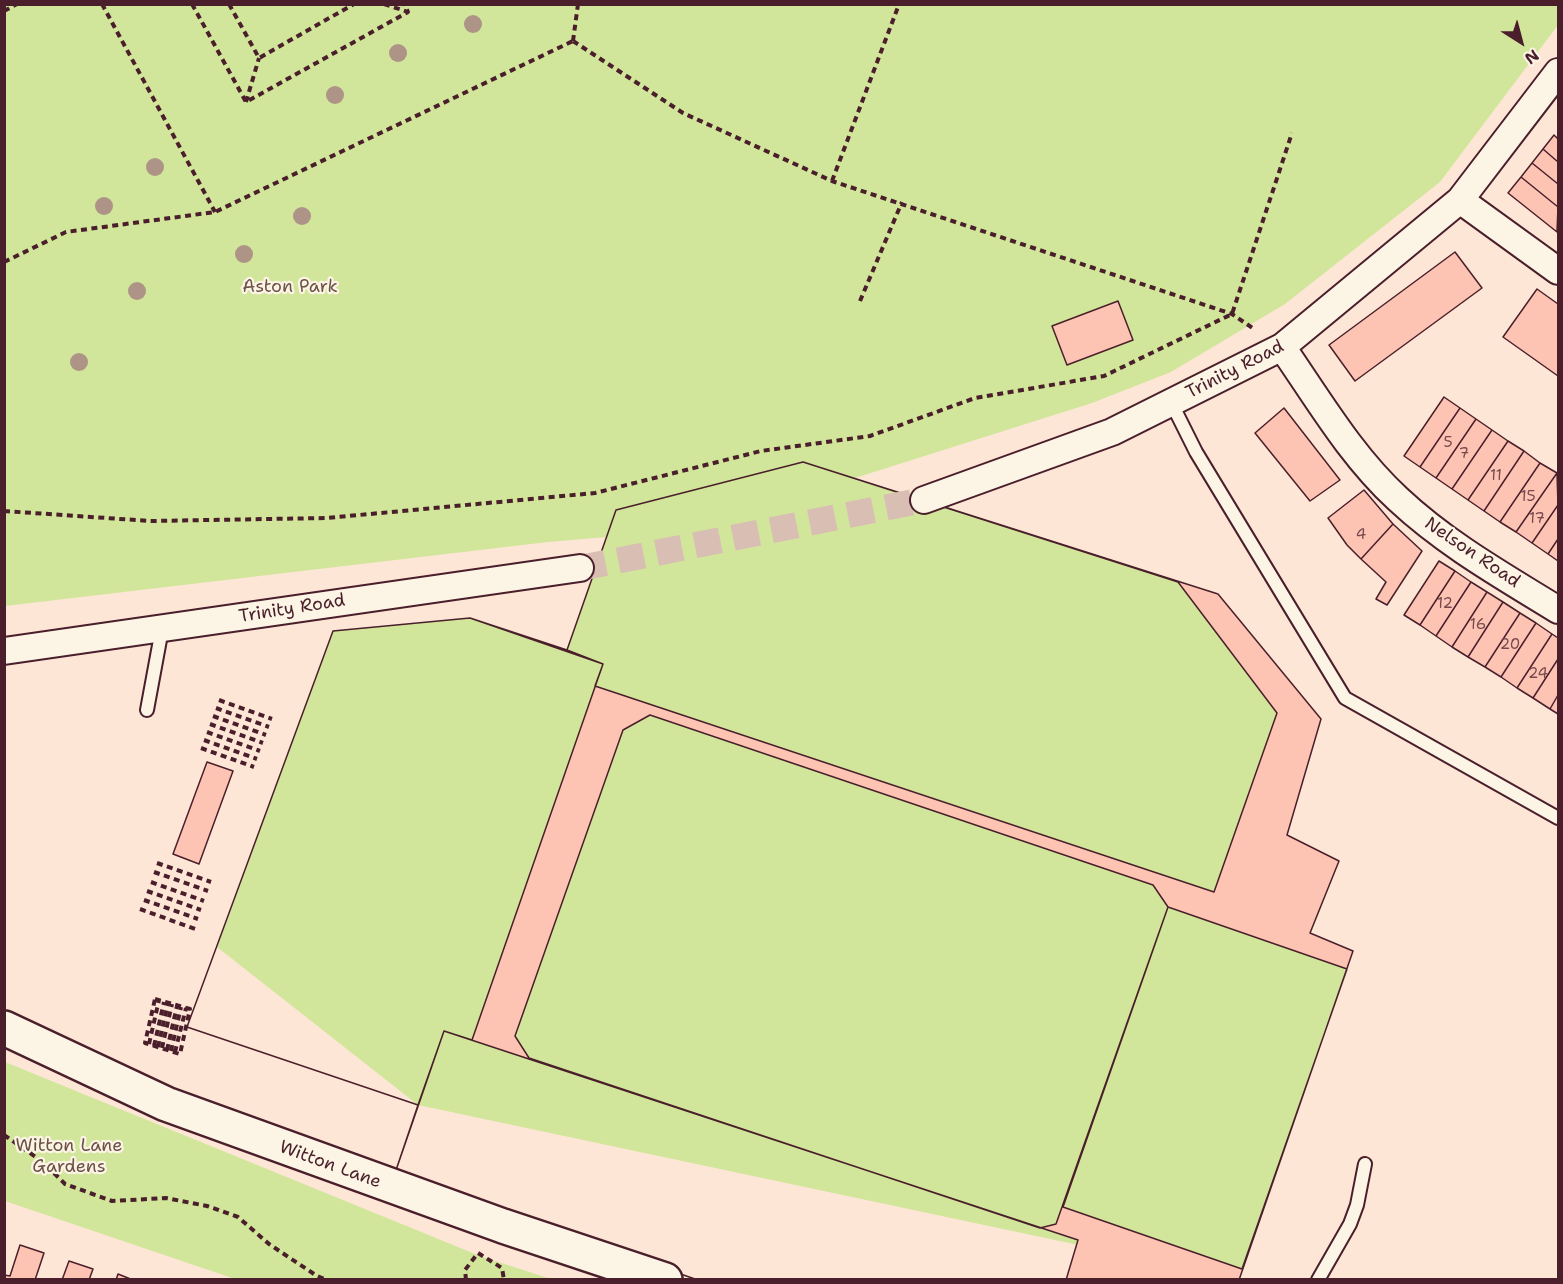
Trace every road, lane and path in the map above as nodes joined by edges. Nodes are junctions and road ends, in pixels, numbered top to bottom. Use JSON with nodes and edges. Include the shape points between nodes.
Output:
{"nodes":[{"id":1,"x":17,"y":4,"type":"edge"},
{"id":2,"x":102,"y":4,"type":"edge"},
{"id":3,"x":192,"y":4,"type":"edge"},
{"id":4,"x":229,"y":4,"type":"edge"},
{"id":5,"x":354,"y":4,"type":"edge"},
{"id":6,"x":384,"y":4,"type":"edge"},
{"id":7,"x":404,"y":4,"type":"edge"},
{"id":8,"x":578,"y":4,"type":"edge"},
{"id":9,"x":898,"y":7,"type":"dead end"},
{"id":10,"x":4,"y":11,"type":"edge"},
{"id":11,"x":408,"y":12,"type":"junction"},
{"id":12,"x":573,"y":41,"type":"junction"},
{"id":13,"x":259,"y":58,"type":"junction"},
{"id":14,"x":1558,"y":72,"type":"edge"},
{"id":15,"x":246,"y":102,"type":"junction"},
{"id":16,"x":1292,"y":133,"type":"dead end"},
{"id":17,"x":832,"y":181,"type":"junction"},
{"id":18,"x":1460,"y":200,"type":"junction"},
{"id":19,"x":902,"y":202,"type":"junction"},
{"id":20,"x":214,"y":212,"type":"junction"},
{"id":21,"x":4,"y":262,"type":"edge"},
{"id":22,"x":1558,"y":271,"type":"edge"},
{"id":23,"x":860,"y":301,"type":"dead end"},
{"id":24,"x":1232,"y":314,"type":"junction"},
{"id":25,"x":1282,"y":347,"type":"junction"},
{"id":26,"x":1171,"y":402,"type":"junction"},
{"id":27,"x":924,"y":500,"type":"tunnel mouth"},
{"id":28,"x":4,"y":512,"type":"edge"},
{"id":29,"x":580,"y":568,"type":"tunnel mouth"},
{"id":30,"x":1558,"y":610,"type":"edge"},
{"id":31,"x":162,"y":629,"type":"junction"},
{"id":32,"x":4,"y":651,"type":"edge"},
{"id":33,"x":219,"y":700,"type":"dead end"},
{"id":34,"x":216,"y":708,"type":"dead end"},
{"id":35,"x":147,"y":710,"type":"dead end"},
{"id":36,"x":213,"y":716,"type":"dead end"},
{"id":37,"x":272,"y":719,"type":"dead end"},
{"id":38,"x":210,"y":724,"type":"dead end"},
{"id":39,"x":269,"y":727,"type":"dead end"},
{"id":40,"x":207,"y":732,"type":"dead end"},
{"id":41,"x":266,"y":735,"type":"dead end"},
{"id":42,"x":204,"y":740,"type":"dead end"},
{"id":43,"x":263,"y":743,"type":"dead end"},
{"id":44,"x":201,"y":748,"type":"dead end"},
{"id":45,"x":260,"y":751,"type":"dead end"},
{"id":46,"x":257,"y":759,"type":"dead end"},
{"id":47,"x":254,"y":767,"type":"dead end"},
{"id":48,"x":1558,"y":819,"type":"edge"},
{"id":49,"x":157,"y":863,"type":"dead end"},
{"id":50,"x":154,"y":872,"type":"dead end"},
{"id":51,"x":151,"y":882,"type":"dead end"},
{"id":52,"x":211,"y":882,"type":"dead end"},
{"id":53,"x":147,"y":891,"type":"dead end"},
{"id":54,"x":208,"y":891,"type":"dead end"},
{"id":55,"x":144,"y":900,"type":"dead end"},
{"id":56,"x":204,"y":901,"type":"dead end"},
{"id":57,"x":141,"y":909,"type":"dead end"},
{"id":58,"x":201,"y":910,"type":"dead end"},
{"id":59,"x":198,"y":919,"type":"dead end"},
{"id":60,"x":195,"y":929,"type":"dead end"},
{"id":61,"x":172,"y":1004,"type":"junction"},
{"id":62,"x":4,"y":1028,"type":"edge"},
{"id":63,"x":162,"y":1048,"type":"junction"},
{"id":64,"x":4,"y":1135,"type":"edge"},
{"id":65,"x":1365,"y":1164,"type":"dead end"},
{"id":66,"x":327,"y":1280,"type":"edge"},
{"id":67,"x":466,"y":1280,"type":"edge"},
{"id":68,"x":504,"y":1280,"type":"edge"},
{"id":69,"x":665,"y":1280,"type":"edge"},
{"id":70,"x":1318,"y":1280,"type":"edge"}],
"edges":[{"from":1,"to":10,"type":"path"},
{"from":2,"to":20,"type":"path"},
{"from":3,"to":15,"type":"path"},
{"from":4,"to":13,"type":"path"},
{"from":5,"to":13,"type":"path"},
{"from":6,"to":11,"type":"path"},
{"from":7,"to":11,"type":"path"},
{"from":8,"to":12,"type":"path"},
{"from":9,"to":17,"type":"path"},
{"from":11,"to":15,"type":"path"},
{"from":12,"to":17,"type":"path","via":[[683,113]]},
{"from":12,"to":20,"type":"path"},
{"from":13,"to":15,"type":"path"},
{"from":14,"to":18,"type":"street","name":"Trinity Road"},
{"from":16,"to":24,"type":"path"},
{"from":17,"to":19,"type":"path"},
{"from":18,"to":22,"type":"street"},
{"from":18,"to":25,"type":"street","name":"Trinity Road"},
{"from":19,"to":23,"type":"path"},
{"from":19,"to":24,"type":"path"},
{"from":20,"to":21,"type":"path","via":[[66,232]]},
{"from":24,"to":28,"type":"path","via":[[1104,376],[975,398],[870,436],[761,451],[595,494],[327,518],[150,521]]},
{"from":25,"to":26,"type":"street","name":"Trinity Road"},
{"from":25,"to":30,"type":"street","name":"Nelson Road","via":[[1358,456],[1397,498],[1444,538]]},
{"from":26,"to":27,"type":"street","name":"Trinity Road","via":[[1112,432]]},
{"from":26,"to":48,"type":"lane","via":[[1196,452],[1345,698]]},
{"from":29,"to":31,"type":"street","name":"Trinity Road"},
{"from":31,"to":32,"type":"street","name":"Trinity Road"},
{"from":31,"to":35,"type":"lane"},
{"from":33,"to":37,"type":"path"},
{"from":34,"to":39,"type":"path"},
{"from":36,"to":41,"type":"path"},
{"from":38,"to":43,"type":"path"},
{"from":40,"to":45,"type":"path"},
{"from":42,"to":46,"type":"path"},
{"from":44,"to":47,"type":"path"},
{"from":49,"to":52,"type":"path"},
{"from":50,"to":54,"type":"path"},
{"from":51,"to":56,"type":"path"},
{"from":53,"to":58,"type":"path"},
{"from":55,"to":59,"type":"path"},
{"from":57,"to":60,"type":"path"},
{"from":61,"to":63,"type":"path"},
{"from":61,"to":63,"type":"path"},
{"from":61,"to":63,"type":"path"},
{"from":61,"to":63,"type":"path","via":[[190,1009],[180,1054]]},
{"from":62,"to":69,"type":"main road","name":"Witton Lane","via":[[166,1104]]},
{"from":64,"to":66,"type":"path","via":[[43,1162],[65,1184],[112,1201],[166,1198],[237,1216],[269,1244]]},
{"from":65,"to":70,"type":"lane","via":[[1350,1224]]},
{"from":67,"to":68,"type":"path","via":[[465,1270],[478,1253],[502,1268]]}]}
